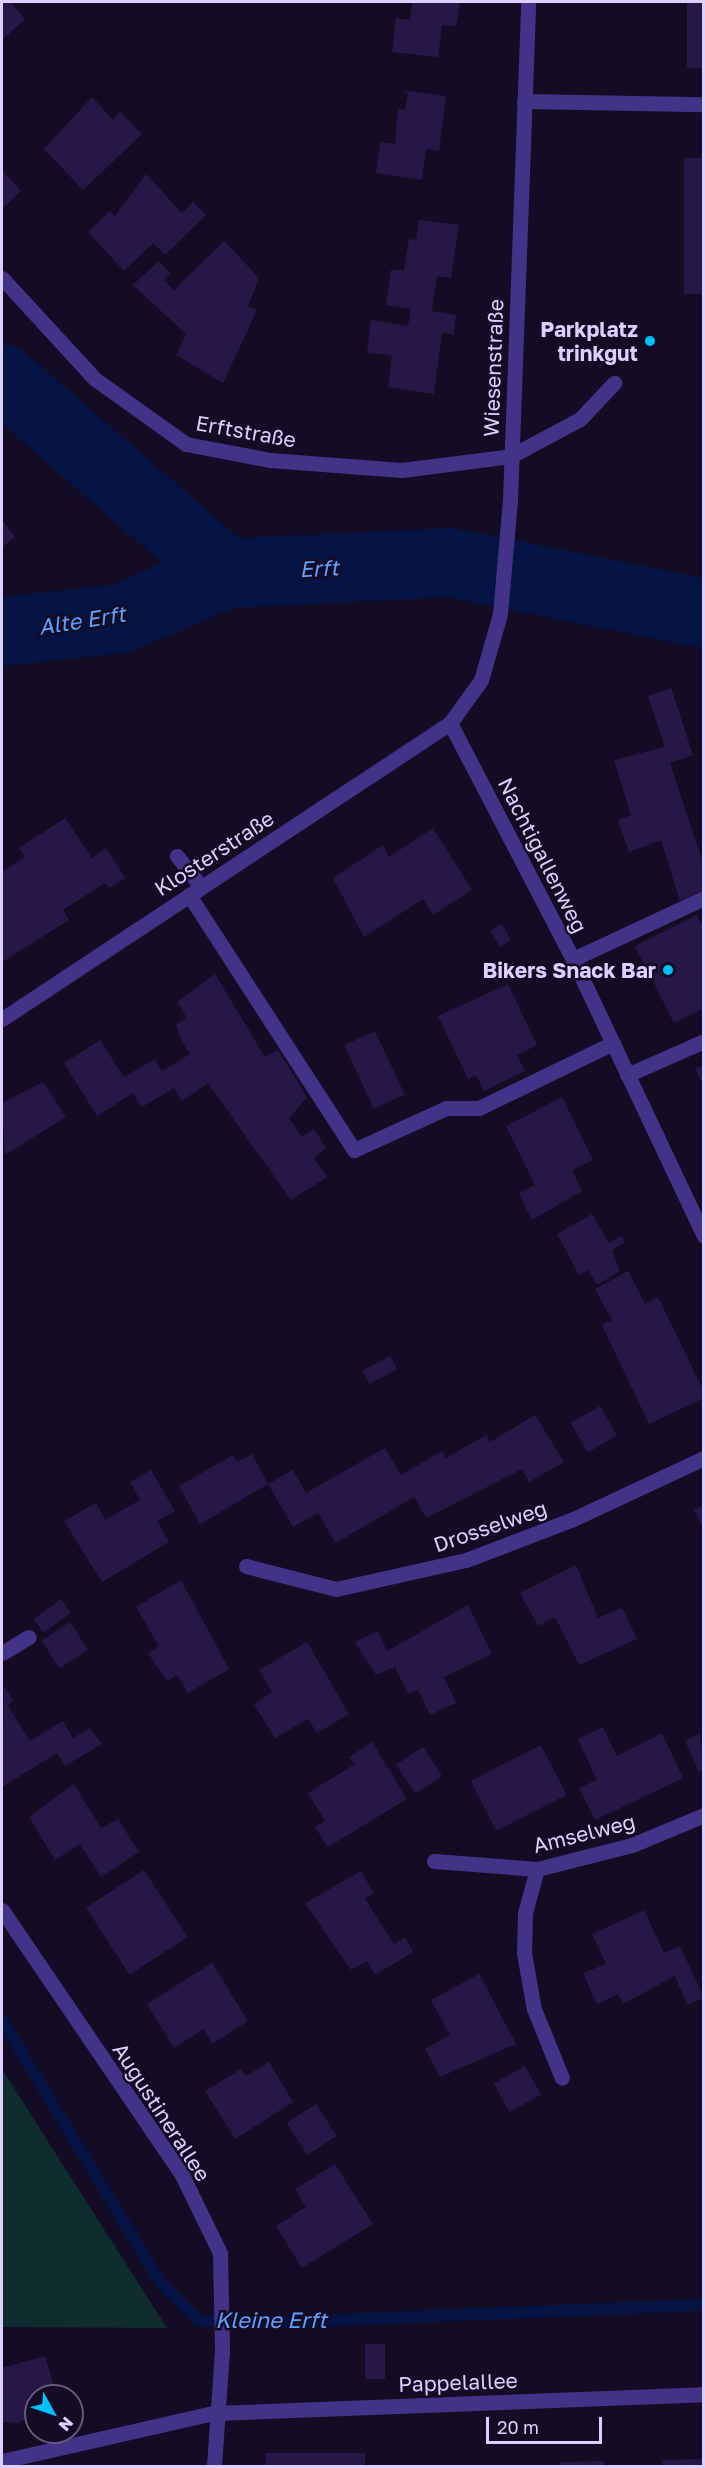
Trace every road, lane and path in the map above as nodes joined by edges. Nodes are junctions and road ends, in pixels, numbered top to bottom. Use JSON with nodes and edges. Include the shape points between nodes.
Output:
{"nodes":[{"id":1,"x":528,"y":2,"type":"edge"},
{"id":2,"x":524,"y":101,"type":"junction"},
{"id":3,"x":704,"y":104,"type":"edge"},
{"id":4,"x":2,"y":278,"type":"edge"},
{"id":5,"x":614,"y":383,"type":"dead end"},
{"id":6,"x":511,"y":456,"type":"junction"},
{"id":7,"x":450,"y":723,"type":"junction"},
{"id":8,"x":177,"y":856,"type":"dead end"},
{"id":9,"x":195,"y":891,"type":"junction"},
{"id":10,"x":704,"y":898,"type":"edge"},
{"id":11,"x":573,"y":959,"type":"junction"},
{"id":12,"x":2,"y":1019,"type":"edge"},
{"id":13,"x":704,"y":1041,"type":"edge"},
{"id":14,"x":613,"y":1043,"type":"junction"},
{"id":15,"x":627,"y":1075,"type":"junction"},
{"id":16,"x":704,"y":1236,"type":"edge"},
{"id":17,"x":704,"y":1458,"type":"edge"},
{"id":18,"x":246,"y":1566,"type":"dead end"},
{"id":19,"x":28,"y":1638,"type":"dead end"},
{"id":20,"x":2,"y":1653,"type":"edge"},
{"id":21,"x":704,"y":1815,"type":"edge"},
{"id":22,"x":434,"y":1861,"type":"dead end"},
{"id":23,"x":537,"y":1869,"type":"junction"},
{"id":24,"x":2,"y":1910,"type":"edge"},
{"id":25,"x":562,"y":2078,"type":"dead end"},
{"id":26,"x":704,"y":2394,"type":"edge"},
{"id":27,"x":214,"y":2413,"type":"junction"},
{"id":28,"x":2,"y":2461,"type":"edge"},
{"id":29,"x":214,"y":2466,"type":"edge"}],
"edges":[{"from":1,"to":2,"type":"street","name":"Wiesenstraße"},
{"from":2,"to":3,"type":"street"},
{"from":2,"to":6,"type":"street","name":"Wiesenstraße"},
{"from":4,"to":6,"type":"street","name":"Erftstraße","via":[[95,379],[186,444],[270,460],[402,470]]},
{"from":5,"to":6,"type":"street","via":[[580,419]]},
{"from":6,"to":7,"type":"street","name":"Wiesenstraße","via":[[500,614],[481,680]]},
{"from":7,"to":9,"type":"street","name":"Klosterstraße"},
{"from":7,"to":11,"type":"street","name":"Nachtigallenweg"},
{"from":8,"to":9,"type":"street"},
{"from":9,"to":12,"type":"street","name":"Klosterstraße"},
{"from":9,"to":14,"type":"street","via":[[354,1150],[446,1108],[479,1108]]},
{"from":10,"to":11,"type":"street"},
{"from":11,"to":14,"type":"street","name":"Nachtigallenweg"},
{"from":13,"to":15,"type":"street"},
{"from":14,"to":15,"type":"street","name":"Nachtigallenweg"},
{"from":15,"to":16,"type":"street","name":"Nachtigallenweg"},
{"from":17,"to":18,"type":"street","name":"Drosselweg","via":[[571,1520],[466,1560],[336,1589]]},
{"from":19,"to":20,"type":"street"},
{"from":21,"to":23,"type":"street","name":"Amselweg","via":[[632,1845]]},
{"from":22,"to":23,"type":"street","name":"Amselweg"},
{"from":23,"to":25,"type":"street","via":[[525,1914],[524,1953],[534,2010]]},
{"from":24,"to":27,"type":"street","name":"Augustinerallee","via":[[181,2173],[220,2253],[222,2351]]},
{"from":26,"to":27,"type":"street","name":"Pappelallee"},
{"from":27,"to":28,"type":"street","name":"Pappelallee"},
{"from":27,"to":29,"type":"street","name":"Augustinerallee"}]}
